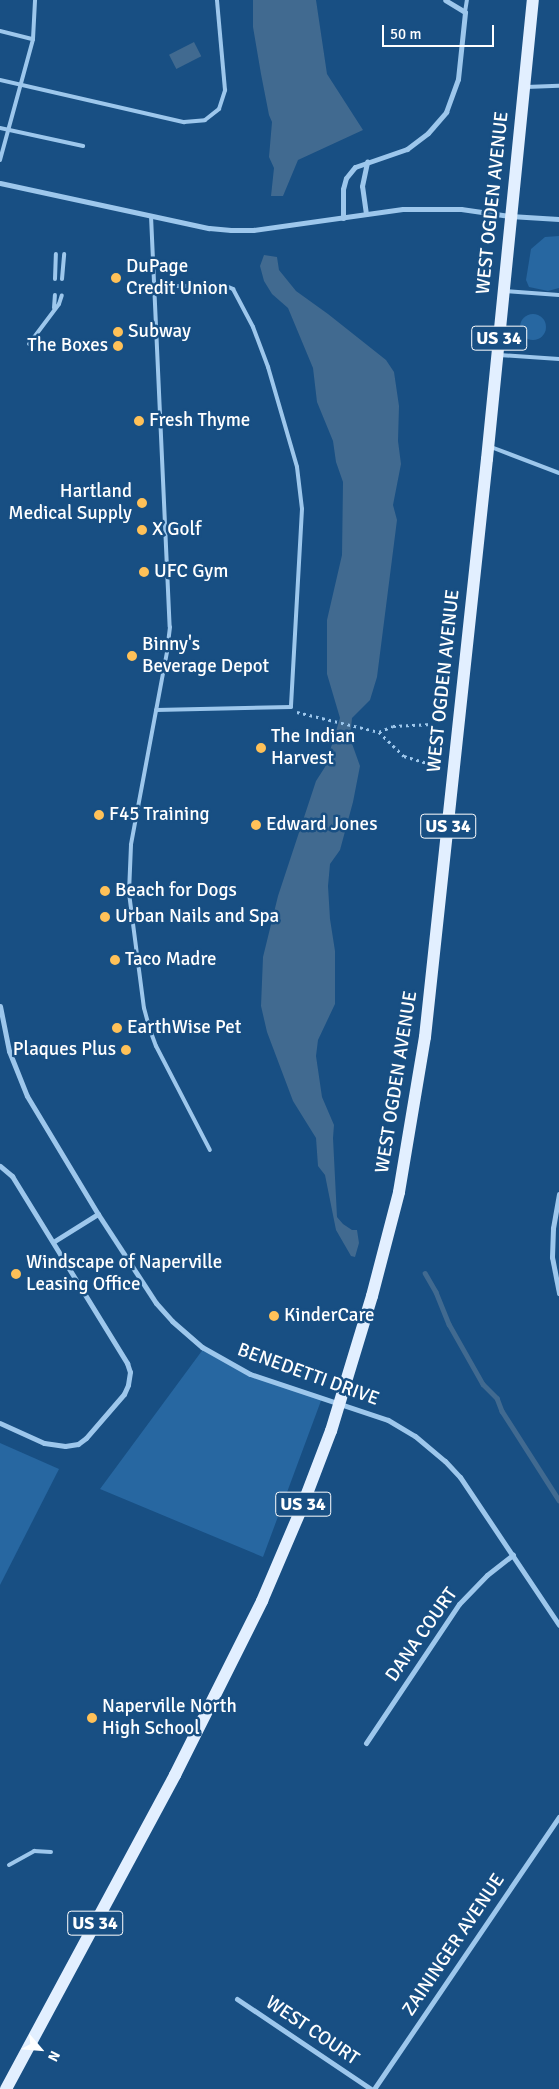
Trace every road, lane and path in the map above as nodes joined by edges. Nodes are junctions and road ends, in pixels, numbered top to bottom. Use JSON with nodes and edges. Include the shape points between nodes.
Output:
{"nodes":[{"id":1,"x":35,"y":0,"type":"edge"},
{"id":2,"x":217,"y":0,"type":"edge"},
{"id":3,"x":445,"y":0,"type":"edge"},
{"id":4,"x":467,"y":0,"type":"edge"},
{"id":5,"x":533,"y":0,"type":"edge"},
{"id":6,"x":466,"y":12,"type":"junction"},
{"id":7,"x":0,"y":32,"type":"edge"},
{"id":8,"x":33,"y":39,"type":"junction"},
{"id":9,"x":0,"y":80,"type":"edge"},
{"id":10,"x":21,"y":85,"type":"junction"},
{"id":11,"x":559,"y":86,"type":"edge"},
{"id":12,"x":524,"y":88,"type":"junction"},
{"id":13,"x":0,"y":128,"type":"edge"},
{"id":14,"x":8,"y":130,"type":"junction"},
{"id":15,"x":83,"y":146,"type":"dead end"},
{"id":16,"x":0,"y":160,"type":"edge"},
{"id":17,"x":366,"y":162,"type":"junction"},
{"id":18,"x":0,"y":183,"type":"edge"},
{"id":19,"x":366,"y":214,"type":"junction"},
{"id":20,"x":151,"y":216,"type":"junction"},
{"id":21,"x":510,"y":216,"type":"junction"},
{"id":22,"x":343,"y":218,"type":"junction"},
{"id":23,"x":559,"y":219,"type":"edge"},
{"id":24,"x":56,"y":254,"type":"dead end"},
{"id":25,"x":64,"y":254,"type":"dead end"},
{"id":26,"x":55,"y":279,"type":"dead end"},
{"id":27,"x":62,"y":279,"type":"dead end"},
{"id":28,"x":154,"y":286,"type":"junction"},
{"id":29,"x":503,"y":291,"type":"junction"},
{"id":30,"x":55,"y":295,"type":"dead end"},
{"id":31,"x":62,"y":295,"type":"dead end"},
{"id":32,"x":559,"y":296,"type":"edge"},
{"id":33,"x":54,"y":310,"type":"junction"},
{"id":34,"x":29,"y":344,"type":"dead end"},
{"id":35,"x":497,"y":355,"type":"junction"},
{"id":36,"x":559,"y":359,"type":"edge"},
{"id":37,"x":488,"y":446,"type":"junction"},
{"id":38,"x":559,"y":473,"type":"edge"},
{"id":39,"x":156,"y":710,"type":"junction"},
{"id":40,"x":299,"y":713,"type":"dead end"},
{"id":41,"x":432,"y":724,"type":"dead end"},
{"id":42,"x":379,"y":732,"type":"junction"},
{"id":43,"x":427,"y":763,"type":"dead end"},
{"id":44,"x":0,"y":1006,"type":"edge"},
{"id":45,"x":210,"y":1150,"type":"dead end"},
{"id":46,"x":0,"y":1166,"type":"edge"},
{"id":47,"x":559,"y":1194,"type":"edge"},
{"id":48,"x":98,"y":1214,"type":"junction"},
{"id":49,"x":53,"y":1242,"type":"junction"},
{"id":50,"x":559,"y":1293,"type":"edge"},
{"id":51,"x":339,"y":1404,"type":"junction"},
{"id":52,"x":0,"y":1423,"type":"edge"},
{"id":53,"x":514,"y":1555,"type":"junction"},
{"id":54,"x":559,"y":1625,"type":"edge"},
{"id":55,"x":366,"y":1743,"type":"dead end"},
{"id":56,"x":559,"y":1817,"type":"edge"},
{"id":57,"x":51,"y":1852,"type":"dead end"},
{"id":58,"x":9,"y":1865,"type":"dead end"},
{"id":59,"x":237,"y":1999,"type":"dead end"},
{"id":60,"x":6,"y":2089,"type":"edge"},
{"id":61,"x":370,"y":2089,"type":"edge"},
{"id":62,"x":374,"y":2089,"type":"edge"}],
"edges":[{"from":1,"to":8,"type":"lane"},
{"from":2,"to":10,"type":"lane","via":[[225,90],[219,109],[205,120],[184,122]]},
{"from":3,"to":6,"type":"street"},
{"from":4,"to":6,"type":"lane"},
{"from":5,"to":12,"type":"main road","name":"WEST OGDEN AVENUE","number":"US 34"},
{"from":6,"to":17,"type":"street","via":[[458,79],[446,112],[417,143],[399,153]]},
{"from":7,"to":8,"type":"lane"},
{"from":8,"to":10,"type":"lane"},
{"from":9,"to":10,"type":"lane"},
{"from":10,"to":14,"type":"lane"},
{"from":11,"to":12,"type":"lane"},
{"from":12,"to":21,"type":"main road","name":"WEST OGDEN AVENUE","number":"US 34"},
{"from":13,"to":14,"type":"lane"},
{"from":14,"to":15,"type":"lane"},
{"from":14,"to":16,"type":"lane"},
{"from":17,"to":19,"type":"street","via":[[362,186]]},
{"from":17,"to":22,"type":"street","via":[[346,178]]},
{"from":18,"to":20,"type":"street"},
{"from":19,"to":21,"type":"street","via":[[422,208],[461,209]]},
{"from":19,"to":22,"type":"street"},
{"from":20,"to":22,"type":"street","via":[[231,230]]},
{"from":20,"to":28,"type":"lane"},
{"from":21,"to":23,"type":"street"},
{"from":21,"to":29,"type":"main road","name":"WEST OGDEN AVENUE","number":"US 34"},
{"from":24,"to":26,"type":"lane"},
{"from":25,"to":27,"type":"lane"},
{"from":28,"to":39,"type":"lane","via":[[170,627]]},
{"from":28,"to":39,"type":"lane","via":[[226,286],[234,289],[268,367],[297,467],[302,509],[291,707]]},
{"from":29,"to":32,"type":"lane"},
{"from":29,"to":35,"type":"main road","name":"WEST OGDEN AVENUE","number":"US 34"},
{"from":30,"to":33,"type":"lane"},
{"from":31,"to":33,"type":"lane"},
{"from":33,"to":34,"type":"lane"},
{"from":35,"to":36,"type":"lane"},
{"from":35,"to":37,"type":"main road","name":"WEST OGDEN AVENUE","number":"US 34"},
{"from":37,"to":38,"type":"lane"},
{"from":37,"to":51,"type":"main road","name":"WEST OGDEN AVENUE","number":"US 34","via":[[428,1018],[417,1092],[399,1192]]},
{"from":39,"to":45,"type":"lane","via":[[131,845],[129,893],[149,1027]]},
{"from":40,"to":42,"type":"path"},
{"from":41,"to":42,"type":"path","via":[[394,726]]},
{"from":42,"to":43,"type":"path","via":[[404,756]]},
{"from":44,"to":48,"type":"street","name":"BENEDETTI DRIVE","via":[[9,1051],[24,1089]]},
{"from":46,"to":49,"type":"street","via":[[12,1176]]},
{"from":47,"to":50,"type":"street","via":[[552,1257]]},
{"from":48,"to":49,"type":"street"},
{"from":48,"to":51,"type":"street","name":"BENEDETTI DRIVE","via":[[156,1303],[195,1341],[220,1359],[250,1374]]},
{"from":49,"to":52,"type":"street","via":[[127,1363],[130,1372],[128,1385],[124,1394],[78,1444],[44,1443]]},
{"from":51,"to":53,"type":"street","name":"BENEDETTI DRIVE","via":[[396,1424],[445,1461],[460,1477]]},
{"from":51,"to":60,"type":"main road","name":"WEST OGDEN AVENUE","number":"US 34","via":[[300,1512],[229,1671]]},
{"from":53,"to":54,"type":"street","name":"BENEDETTI DRIVE"},
{"from":53,"to":55,"type":"street","name":"DANA COURT","via":[[487,1575],[459,1604]]},
{"from":56,"to":62,"type":"street","name":"ZAININGER AVENUE"},
{"from":57,"to":58,"type":"lane","via":[[34,1851]]},
{"from":59,"to":61,"type":"street","name":"WEST COURT"}]}
